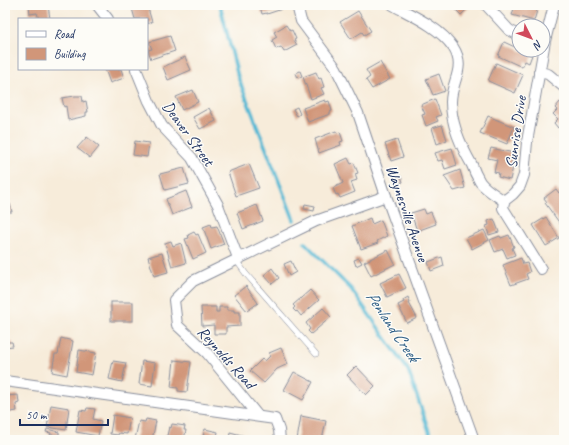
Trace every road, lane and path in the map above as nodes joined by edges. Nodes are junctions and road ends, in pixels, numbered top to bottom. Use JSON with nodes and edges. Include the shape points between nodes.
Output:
{"nodes":[{"id":1,"x":97,"y":5,"type":"edge"},
{"id":2,"x":297,"y":5,"type":"edge"},
{"id":3,"x":393,"y":5,"type":"edge"},
{"id":4,"x":486,"y":5,"type":"edge"},
{"id":5,"x":554,"y":5,"type":"edge"},
{"id":6,"x":107,"y":18,"type":"edge"},
{"id":7,"x":550,"y":18,"type":"edge"},
{"id":8,"x":511,"y":31,"type":"edge"},
{"id":9,"x":541,"y":58,"type":"edge"},
{"id":10,"x":136,"y":70,"type":"edge"},
{"id":11,"x":539,"y":72,"type":"junction"},
{"id":12,"x":564,"y":87,"type":"edge"},
{"id":13,"x":386,"y":196,"type":"junction"},
{"id":14,"x":504,"y":201,"type":"junction"},
{"id":15,"x":237,"y":259,"type":"junction"},
{"id":16,"x":542,"y":269,"type":"dead end"},
{"id":17,"x":316,"y":354,"type":"dead end"},
{"id":18,"x":5,"y":381,"type":"edge"},
{"id":19,"x":258,"y":416,"type":"junction"},
{"id":20,"x":280,"y":440,"type":"edge"},
{"id":21,"x":474,"y":440,"type":"edge"}],
"edges":[{"from":1,"to":6,"type":"street"},
{"from":2,"to":13,"type":"street","name":"Waynesville Avenue","via":[[301,21],[336,68],[358,114]]},
{"from":3,"to":14,"type":"street","via":[[437,30],[453,47],[460,67],[452,90],[451,102],[457,136],[480,182]]},
{"from":4,"to":8,"type":"street"},
{"from":5,"to":7,"type":"street","name":"Sunrise Drive"},
{"from":9,"to":11,"type":"street","name":"Sunrise Drive"},
{"from":10,"to":15,"type":"street","name":"Deaver Street","via":[[162,126],[192,158],[218,205]]},
{"from":11,"to":12,"type":"street","via":[[548,74]]},
{"from":11,"to":14,"type":"street","name":"Sunrise Drive","via":[[524,175],[520,186]]},
{"from":13,"to":15,"type":"street","name":"Reynolds Road","via":[[316,221]]},
{"from":13,"to":21,"type":"street","name":"Waynesville Avenue"},
{"from":14,"to":16,"type":"street","via":[[503,208]]},
{"from":15,"to":17,"type":"lane","via":[[246,274]]},
{"from":15,"to":19,"type":"street","name":"Reynolds Road","via":[[192,281],[174,300],[177,325],[207,354]]},
{"from":18,"to":19,"type":"street","name":"Reynolds Road"},
{"from":19,"to":20,"type":"street","via":[[275,419]]}]}
